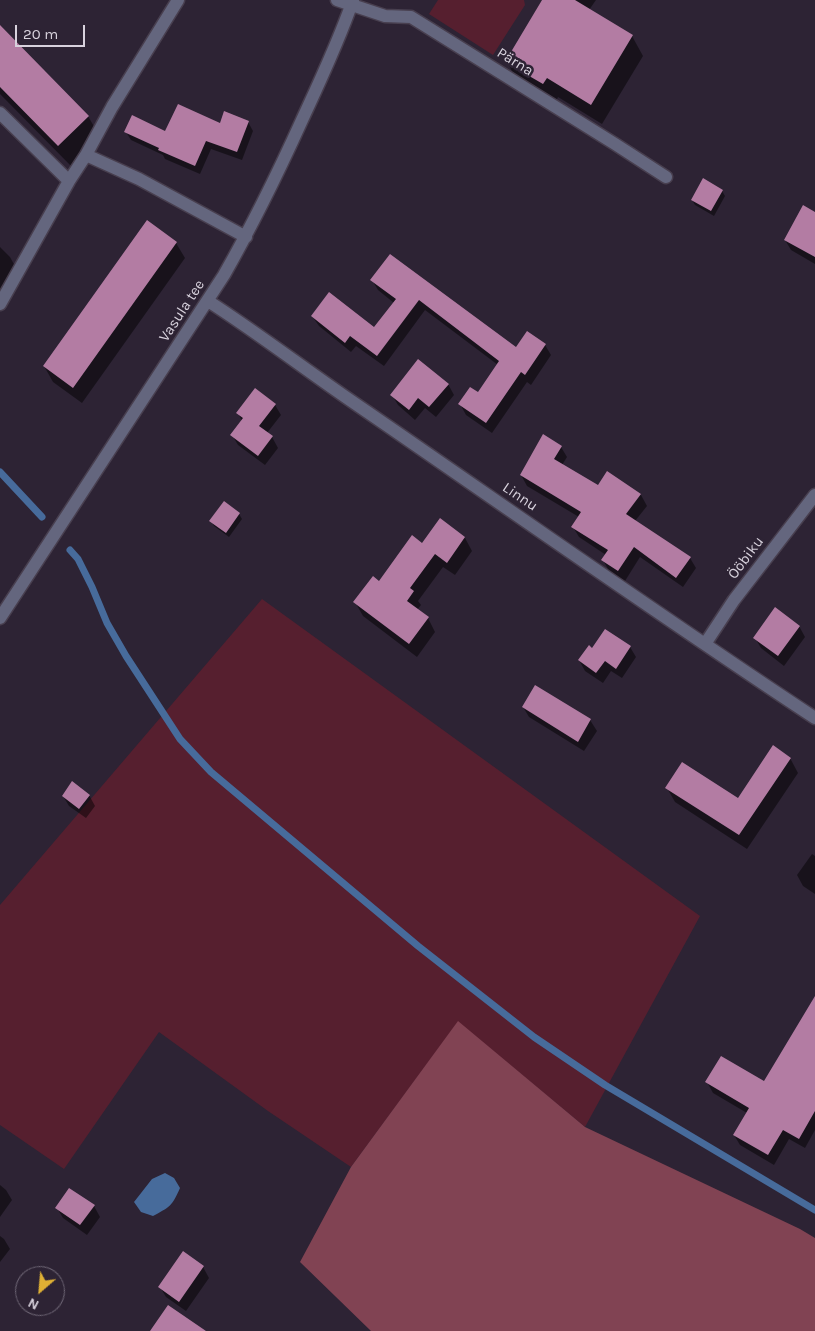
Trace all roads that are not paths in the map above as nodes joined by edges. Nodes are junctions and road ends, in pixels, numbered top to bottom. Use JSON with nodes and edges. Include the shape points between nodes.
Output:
{"nodes":[{"id":1,"x":178,"y":0,"type":"edge"},
{"id":2,"x":337,"y":0,"type":"edge"},
{"id":3,"x":352,"y":2,"type":"edge"},
{"id":4,"x":0,"y":113,"type":"edge"},
{"id":5,"x":86,"y":155,"type":"junction"},
{"id":6,"x":666,"y":177,"type":"dead end"},
{"id":7,"x":69,"y":181,"type":"junction"},
{"id":8,"x":246,"y":237,"type":"junction"},
{"id":9,"x":208,"y":302,"type":"junction"},
{"id":10,"x":0,"y":304,"type":"edge"},
{"id":11,"x":815,"y":494,"type":"edge"},
{"id":12,"x":0,"y":618,"type":"edge"},
{"id":13,"x":705,"y":644,"type":"junction"},
{"id":14,"x":815,"y":718,"type":"edge"}],
"edges":[{"from":1,"to":5,"type":"street"},
{"from":2,"to":3,"type":"street","name":"Pärna"},
{"from":3,"to":6,"type":"street","name":"Pärna","via":[[385,16],[411,17]]},
{"from":3,"to":8,"type":"street","name":"Vasula tee","via":[[319,83]]},
{"from":4,"to":7,"type":"street"},
{"from":5,"to":7,"type":"street"},
{"from":5,"to":8,"type":"street","via":[[140,179]]},
{"from":7,"to":10,"type":"street"},
{"from":8,"to":9,"type":"street","name":"Vasula tee"},
{"from":9,"to":12,"type":"street","name":"Vasula tee"},
{"from":9,"to":13,"type":"street","name":"Linnu"},
{"from":11,"to":13,"type":"street","name":"Ööbiku","via":[[734,600]]},
{"from":13,"to":14,"type":"street","name":"Linnu"}]}
